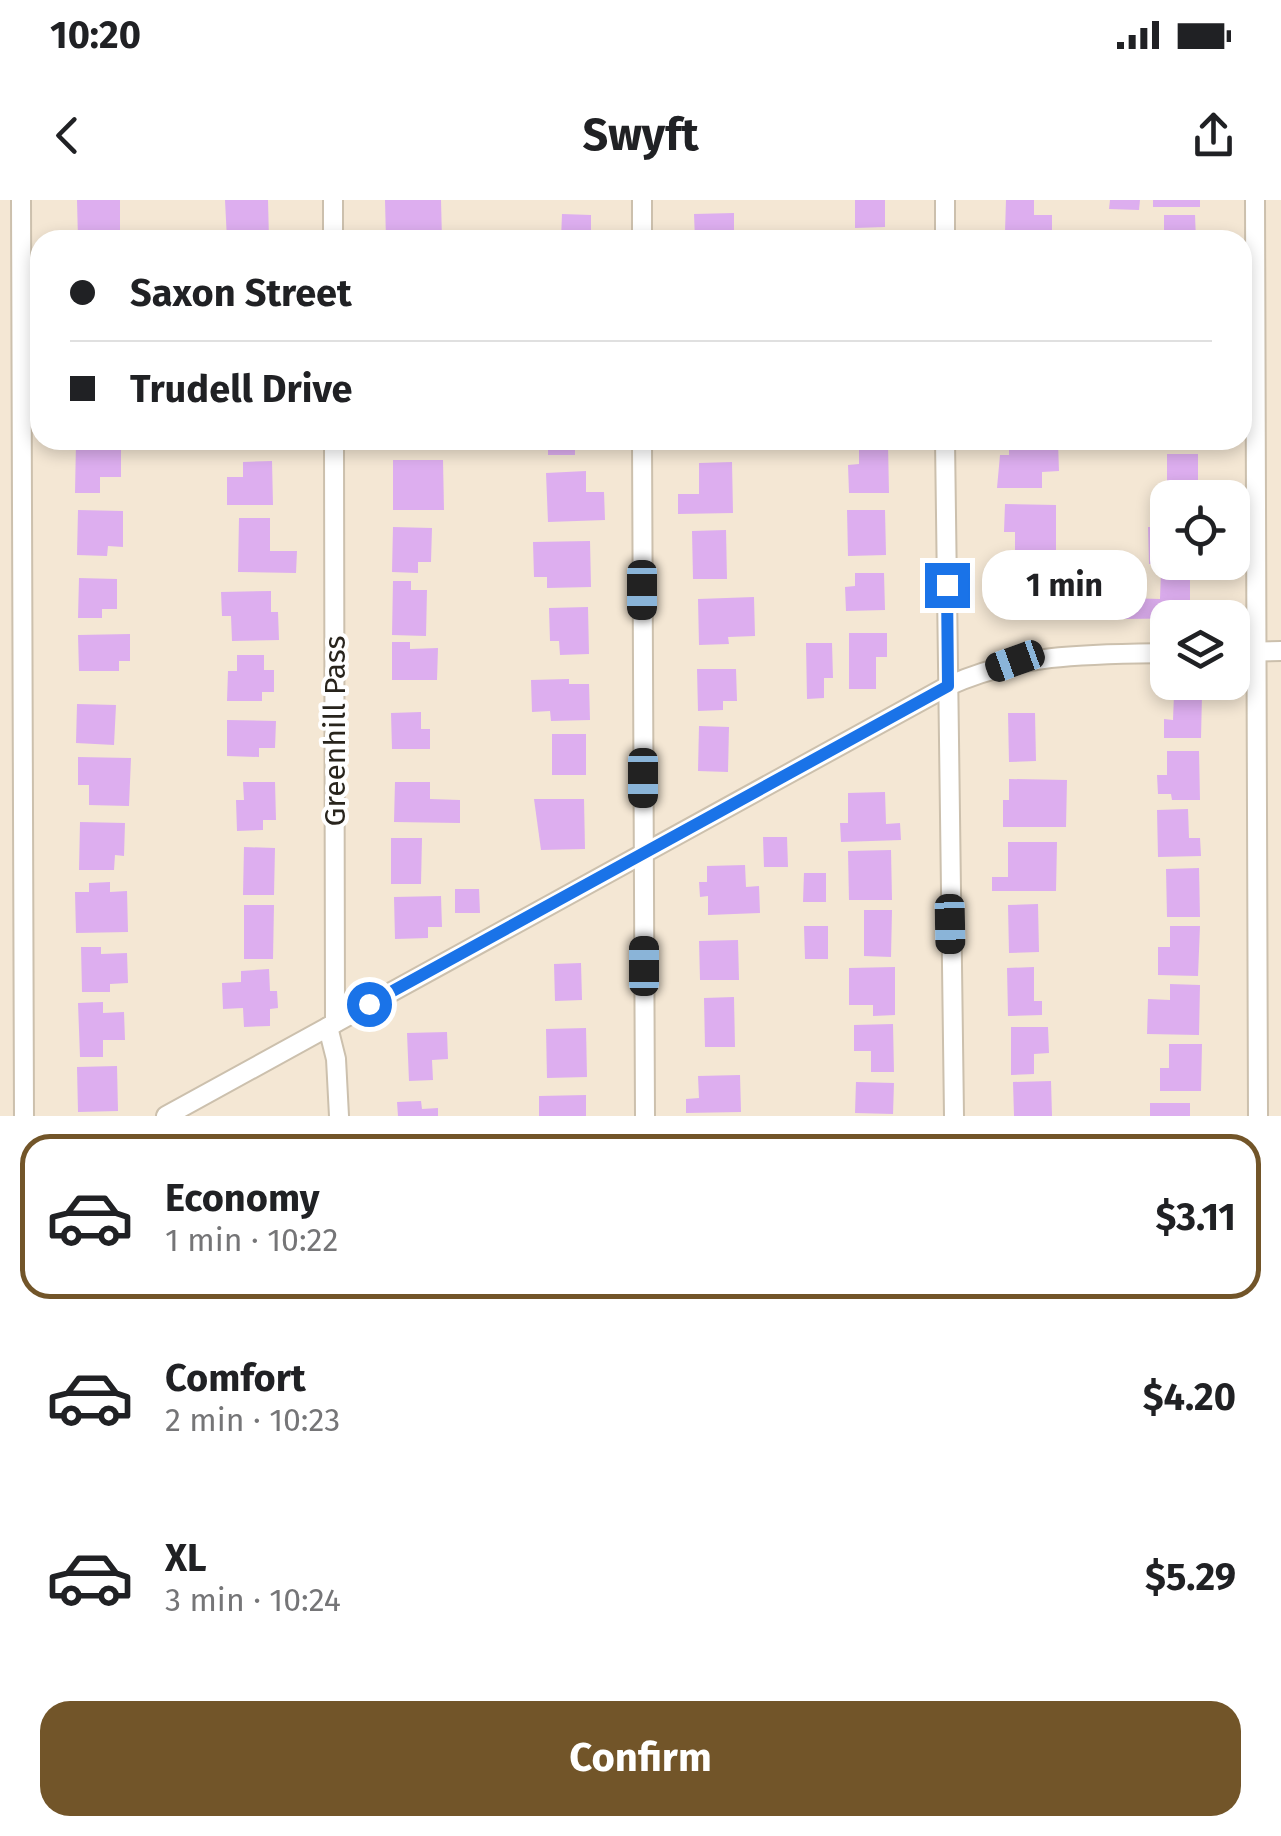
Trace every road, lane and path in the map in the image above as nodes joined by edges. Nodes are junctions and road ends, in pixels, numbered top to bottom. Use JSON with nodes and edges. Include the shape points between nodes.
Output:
{"nodes":[{"id":1,"x":21,"y":200,"type":"edge"},
{"id":2,"x":333,"y":200,"type":"edge"},
{"id":3,"x":642,"y":200,"type":"edge"},
{"id":4,"x":946,"y":200,"type":"edge"},
{"id":5,"x":1255,"y":200,"type":"edge"},
{"id":6,"x":333,"y":230,"type":"edge"},
{"id":7,"x":642,"y":230,"type":"edge"},
{"id":8,"x":945,"y":230,"type":"edge"},
{"id":9,"x":334,"y":450,"type":"edge"},
{"id":10,"x":642,"y":450,"type":"edge"},
{"id":11,"x":945,"y":450,"type":"edge"},
{"id":12,"x":1250,"y":652,"type":"edge"},
{"id":13,"x":1256,"y":652,"type":"junction"},
{"id":14,"x":1281,"y":652,"type":"edge"},
{"id":15,"x":1150,"y":653,"type":"edge"},
{"id":16,"x":948,"y":686,"type":"junction"},
{"id":17,"x":643,"y":853,"type":"junction"},
{"id":18,"x":331,"y":1025,"type":"junction"},
{"id":19,"x":24,"y":1116,"type":"edge"},
{"id":20,"x":166,"y":1116,"type":"edge"},
{"id":21,"x":339,"y":1116,"type":"edge"},
{"id":22,"x":645,"y":1116,"type":"edge"},
{"id":23,"x":954,"y":1116,"type":"edge"},
{"id":24,"x":1258,"y":1116,"type":"edge"}],
"edges":[{"from":1,"to":19,"type":"street"},
{"from":2,"to":6,"type":"street"},
{"from":3,"to":7,"type":"street"},
{"from":4,"to":8,"type":"street"},
{"from":5,"to":13,"type":"street"},
{"from":9,"to":18,"type":"street","name":"Greenhill Pass"},
{"from":10,"to":17,"type":"street"},
{"from":11,"to":16,"type":"street"},
{"from":12,"to":13,"type":"street"},
{"from":13,"to":14,"type":"street"},
{"from":13,"to":24,"type":"street"},
{"from":15,"to":16,"type":"street","via":[[1044,656]]},
{"from":16,"to":17,"type":"street"},
{"from":16,"to":23,"type":"street"},
{"from":17,"to":18,"type":"street"},
{"from":17,"to":22,"type":"street"},
{"from":18,"to":20,"type":"street"},
{"from":18,"to":21,"type":"street","name":"Greenhill Pass"}]}
